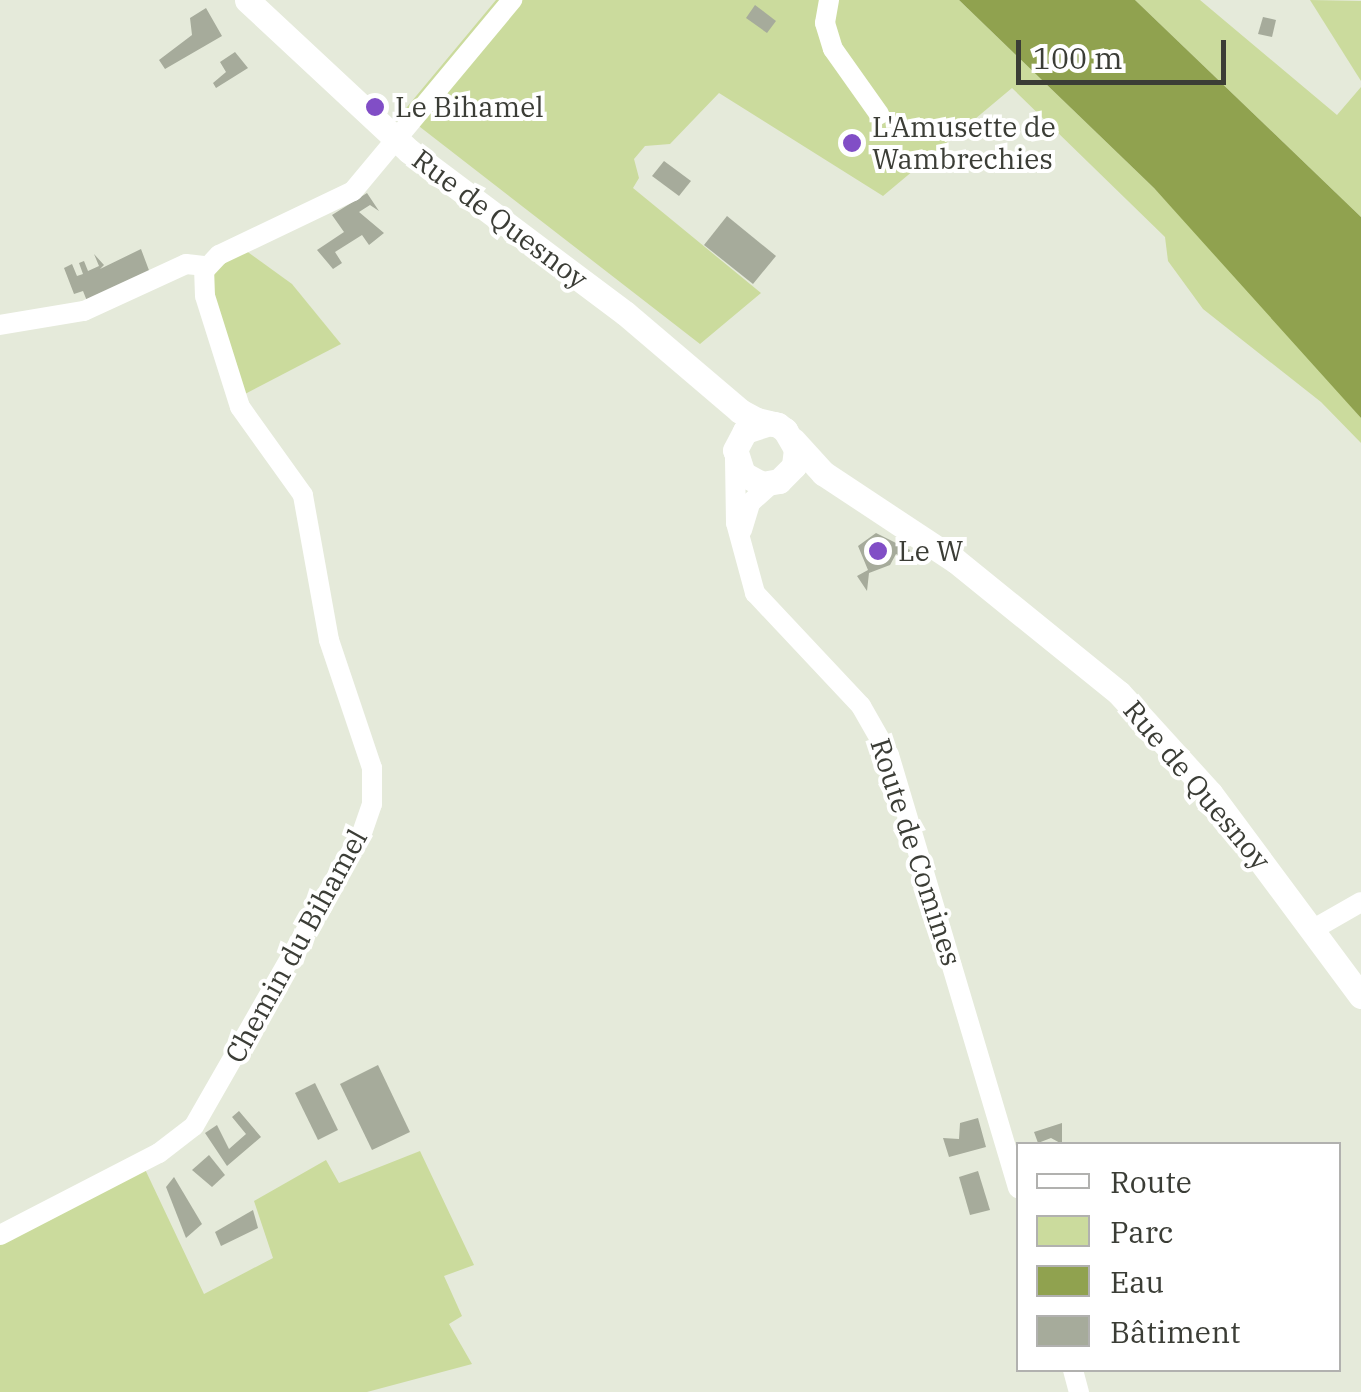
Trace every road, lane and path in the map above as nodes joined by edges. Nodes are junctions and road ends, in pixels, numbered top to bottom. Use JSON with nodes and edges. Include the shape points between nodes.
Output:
{"nodes":[{"id":1,"x":247,"y":0,"type":"edge"},
{"id":2,"x":512,"y":0,"type":"edge"},
{"id":3,"x":829,"y":0,"type":"edge"},
{"id":4,"x":879,"y":114,"type":"dead end"},
{"id":5,"x":393,"y":138,"type":"junction"},
{"id":6,"x":206,"y":266,"type":"junction"},
{"id":7,"x":0,"y":325,"type":"edge"},
{"id":8,"x":669,"y":350,"type":"junction"},
{"id":9,"x":769,"y":423,"type":"junction"},
{"id":10,"x":794,"y":440,"type":"junction"},
{"id":11,"x":735,"y":455,"type":"junction"},
{"id":12,"x":775,"y":482,"type":"junction"},
{"id":13,"x":858,"y":498,"type":"junction"},
{"id":14,"x":742,"y":557,"type":"junction"},
{"id":15,"x":1361,"y":902,"type":"edge"},
{"id":16,"x":1312,"y":930,"type":"junction"},
{"id":17,"x":1361,"y":996,"type":"edge"},
{"id":18,"x":1016,"y":1181,"type":"edge"},
{"id":19,"x":0,"y":1235,"type":"edge"}],
"edges":[{"from":1,"to":5,"type":"main road","name":"Rue de Quesnoy"},
{"from":2,"to":5,"type":"street","via":[[417,119]]},
{"from":3,"to":4,"type":"street","via":[[833,48]]},
{"from":5,"to":6,"type":"street","via":[[348,196]]},
{"from":5,"to":8,"type":"main road","name":"Rue de Quesnoy"},
{"from":6,"to":7,"type":"street","via":[[186,264],[84,311]]},
{"from":6,"to":19,"type":"street","name":"Chemin du Bihamel","via":[[202,287],[240,407],[302,496],[329,640],[372,768],[370,814],[194,1126],[159,1153]]},
{"from":8,"to":9,"type":"main road","name":"Rue de Quesnoy","via":[[740,410]]},
{"from":8,"to":11,"type":"main road","name":"Rue de Quesnoy","via":[[716,406]]},
{"from":9,"to":10,"type":"main road"},
{"from":9,"to":11,"type":"main road","via":[[744,430]]},
{"from":10,"to":12,"type":"main road","via":[[795,462]]},
{"from":10,"to":13,"type":"main road","name":"Rue de Quesnoy","via":[[808,461]]},
{"from":11,"to":12,"type":"main road","via":[[750,480]]},
{"from":11,"to":14,"type":"street","name":"Route de Comines"},
{"from":12,"to":13,"type":"main road","name":"Rue de Quesnoy","via":[[819,484]]},
{"from":12,"to":14,"type":"street","via":[[746,512]]},
{"from":13,"to":16,"type":"main road","name":"Rue de Quesnoy","via":[[956,561],[1120,693],[1197,777]]},
{"from":14,"to":18,"type":"street","name":"Route de Comines","via":[[760,602],[847,689],[890,755]]},
{"from":15,"to":16,"type":"street"},
{"from":16,"to":17,"type":"main road","name":"Rue de Quesnoy"}]}
